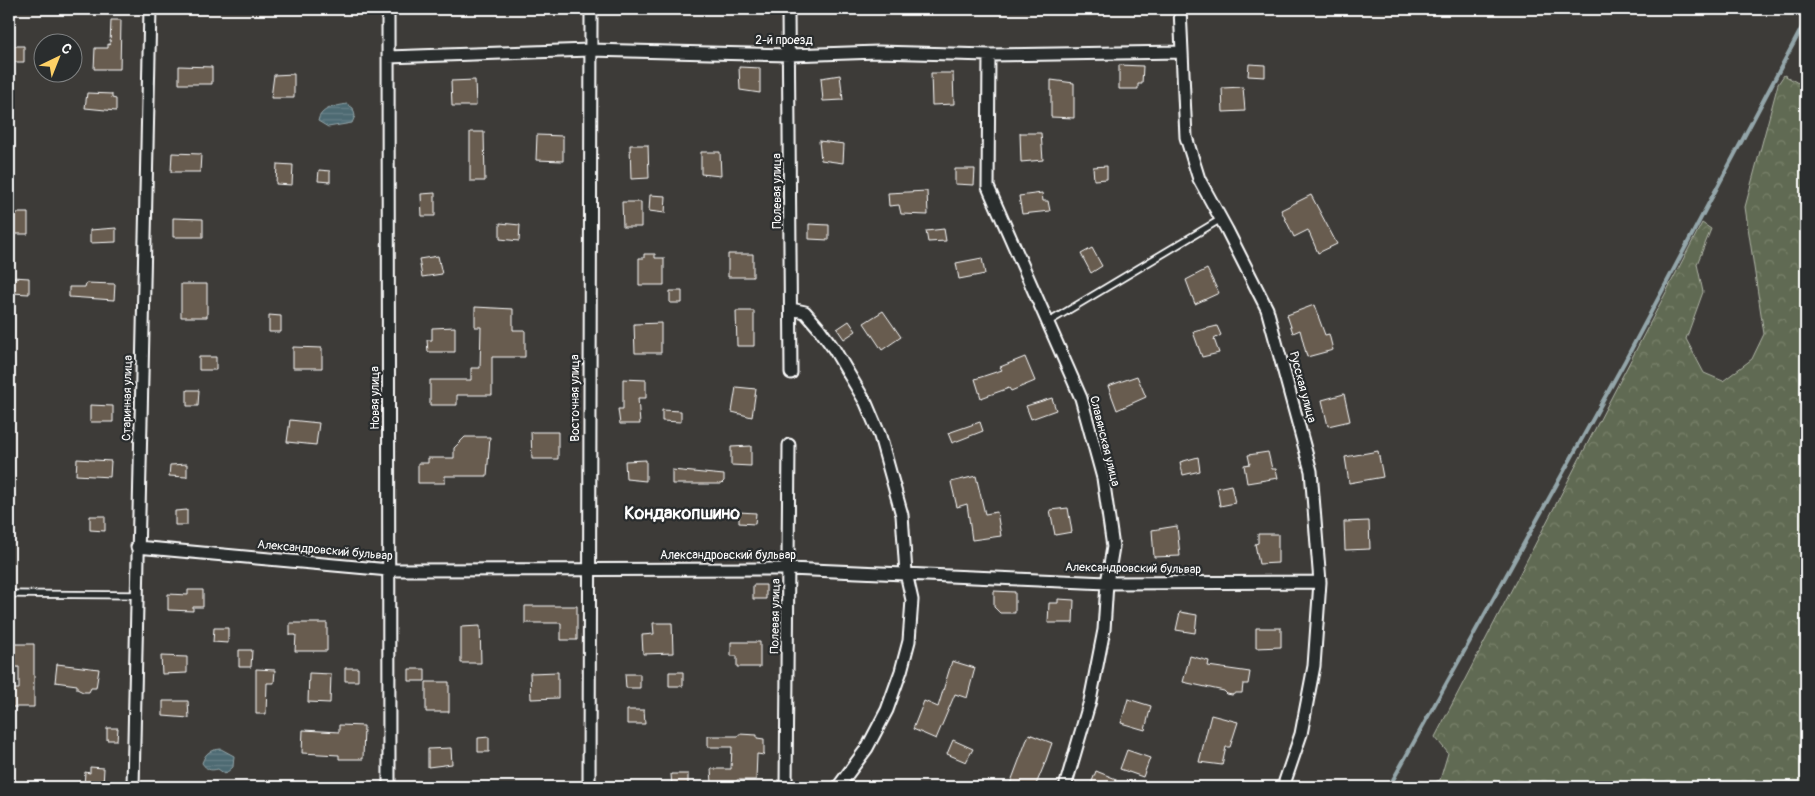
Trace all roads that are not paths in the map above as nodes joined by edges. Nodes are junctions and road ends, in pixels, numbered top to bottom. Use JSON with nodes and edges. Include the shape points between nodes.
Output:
{"nodes":[{"id":1,"x":150,"y":9,"type":"edge"},
{"id":2,"x":388,"y":9,"type":"edge"},
{"id":3,"x":590,"y":9,"type":"edge"},
{"id":4,"x":788,"y":9,"type":"edge"},
{"id":5,"x":1180,"y":9,"type":"edge"},
{"id":6,"x":590,"y":50,"type":"junction"},
{"id":7,"x":1180,"y":52,"type":"junction"},
{"id":8,"x":790,"y":54,"type":"junction"},
{"id":9,"x":989,"y":55,"type":"junction"},
{"id":10,"x":388,"y":57,"type":"junction"},
{"id":11,"x":1221,"y":219,"type":"junction"},
{"id":12,"x":791,"y":309,"type":"junction"},
{"id":13,"x":1047,"y":323,"type":"junction"},
{"id":14,"x":791,"y":374,"type":"dead end"},
{"id":15,"x":790,"y":445,"type":"dead end"},
{"id":16,"x":137,"y":547,"type":"junction"},
{"id":17,"x":588,"y":568,"type":"junction"},
{"id":18,"x":789,"y":569,"type":"junction"},
{"id":19,"x":389,"y":570,"type":"junction"},
{"id":20,"x":906,"y":573,"type":"junction"},
{"id":21,"x":1320,"y":582,"type":"junction"},
{"id":22,"x":1107,"y":583,"type":"junction"},
{"id":23,"x":9,"y":594,"type":"edge"},
{"id":24,"x":136,"y":595,"type":"junction"},
{"id":25,"x":133,"y":787,"type":"edge"},
{"id":26,"x":389,"y":787,"type":"edge"},
{"id":27,"x":589,"y":787,"type":"edge"},
{"id":28,"x":786,"y":787,"type":"edge"},
{"id":29,"x":838,"y":787,"type":"edge"},
{"id":30,"x":1066,"y":787,"type":"edge"},
{"id":31,"x":1283,"y":787,"type":"edge"}],
"edges":[{"from":1,"to":16,"type":"street","name":"Старинная улица"},
{"from":2,"to":10,"type":"street","name":"Новая улица"},
{"from":3,"to":6,"type":"street","name":"Восточная улица"},
{"from":4,"to":8,"type":"street","name":"Полевая улица"},
{"from":5,"to":7,"type":"street","name":"Русская улица"},
{"from":6,"to":8,"type":"street","name":"2-й проезд"},
{"from":6,"to":10,"type":"street","name":"2-й проезд"},
{"from":6,"to":17,"type":"street","name":"Восточная улица"},
{"from":7,"to":9,"type":"street","name":"2-й проезд"},
{"from":7,"to":11,"type":"street","name":"Русская улица","via":[[1186,137],[1198,179]]},
{"from":8,"to":9,"type":"street","name":"2-й проезд"},
{"from":8,"to":12,"type":"street","name":"Полевая улица"},
{"from":9,"to":13,"type":"street","name":"Славянская улица","via":[[988,188]]},
{"from":10,"to":19,"type":"street","name":"Новая улица"},
{"from":11,"to":13,"type":"lane"},
{"from":11,"to":21,"type":"street","name":"Русская улица","via":[[1267,309],[1290,388],[1311,471]]},
{"from":12,"to":14,"type":"street","name":"Полевая улица"},
{"from":12,"to":20,"type":"street","via":[[804,312],[818,327],[866,403],[880,436],[902,515]]},
{"from":13,"to":22,"type":"street","name":"Славянская улица","via":[[1081,398],[1103,478],[1112,547]]},
{"from":15,"to":18,"type":"street","name":"Полевая улица"},
{"from":16,"to":19,"type":"street","name":"Александровский бульвар"},
{"from":16,"to":24,"type":"street","name":"Старинная улица"},
{"from":17,"to":18,"type":"street","name":"Александровский бульвар"},
{"from":17,"to":19,"type":"street","name":"Александровский бульвар"},
{"from":17,"to":27,"type":"street","name":"Восточная улица"},
{"from":18,"to":20,"type":"street","name":"Александровский бульвар"},
{"from":18,"to":28,"type":"street","name":"Полевая улица"},
{"from":19,"to":26,"type":"street","name":"Новая улица"},
{"from":20,"to":22,"type":"street","name":"Александровский бульвар"},
{"from":20,"to":29,"type":"street","via":[[912,600],[909,641],[901,671],[887,710],[867,748]]},
{"from":21,"to":22,"type":"street","name":"Александровский бульвар"},
{"from":21,"to":31,"type":"street","name":"Русская улица","via":[[1314,666],[1302,734]]},
{"from":22,"to":30,"type":"street","name":"Славянская улица","via":[[1104,630],[1090,701]]},
{"from":23,"to":24,"type":"lane"},
{"from":24,"to":25,"type":"street","name":"Старинная улица"}]}
